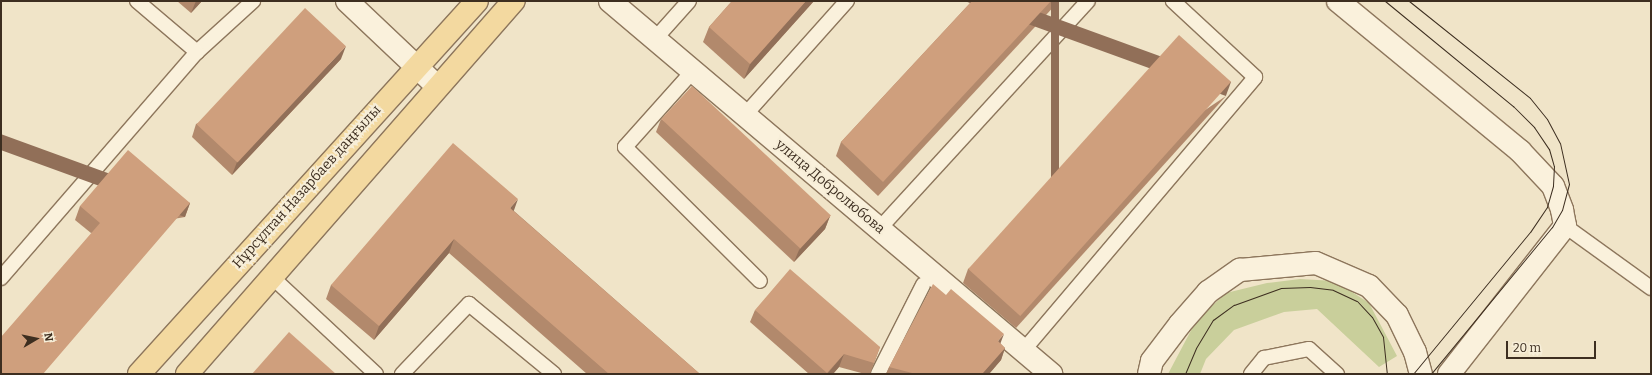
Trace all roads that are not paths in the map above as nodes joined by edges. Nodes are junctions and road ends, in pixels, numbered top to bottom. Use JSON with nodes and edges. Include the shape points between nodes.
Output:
{"nodes":[{"id":1,"x":137,"y":1,"type":"edge"},
{"id":2,"x":253,"y":1,"type":"edge"},
{"id":3,"x":347,"y":1,"type":"edge"},
{"id":4,"x":477,"y":1,"type":"edge"},
{"id":5,"x":514,"y":1,"type":"edge"},
{"id":6,"x":610,"y":1,"type":"edge"},
{"id":7,"x":689,"y":1,"type":"edge"},
{"id":8,"x":847,"y":1,"type":"edge"},
{"id":9,"x":1088,"y":1,"type":"edge"},
{"id":10,"x":1173,"y":1,"type":"edge"},
{"id":11,"x":1338,"y":1,"type":"edge"},
{"id":12,"x":655,"y":39,"type":"junction"},
{"id":13,"x":197,"y":52,"type":"junction"},
{"id":14,"x":415,"y":66,"type":"junction"},
{"id":15,"x":693,"y":71,"type":"junction"},
{"id":16,"x":437,"y":86,"type":"junction"},
{"id":17,"x":745,"y":115,"type":"junction"},
{"id":18,"x":1565,"y":226,"type":"junction"},
{"id":19,"x":879,"y":229,"type":"junction"},
{"id":20,"x":272,"y":277,"type":"junction"},
{"id":21,"x":1,"y":278,"type":"edge"},
{"id":22,"x":760,"y":281,"type":"dead end"},
{"id":23,"x":923,"y":285,"type":"dead end"},
{"id":24,"x":1651,"y":288,"type":"edge"},
{"id":25,"x":1023,"y":351,"type":"junction"},
{"id":26,"x":139,"y":374,"type":"edge"},
{"id":27,"x":187,"y":374,"type":"edge"},
{"id":28,"x":376,"y":374,"type":"edge"},
{"id":29,"x":402,"y":374,"type":"edge"},
{"id":30,"x":554,"y":374,"type":"edge"},
{"id":31,"x":878,"y":374,"type":"edge"},
{"id":32,"x":1051,"y":374,"type":"edge"},
{"id":33,"x":1149,"y":374,"type":"edge"},
{"id":34,"x":1251,"y":374,"type":"edge"},
{"id":35,"x":1336,"y":374,"type":"edge"},
{"id":36,"x":1421,"y":374,"type":"edge"},
{"id":37,"x":1449,"y":374,"type":"edge"}],
"edges":[{"from":1,"to":13,"type":"lane"},
{"from":2,"to":13,"type":"lane"},
{"from":3,"to":14,"type":"street"},
{"from":4,"to":14,"type":"main road","name":"Нұрсұлтан Назарбаев даңғылы"},
{"from":5,"to":16,"type":"main road"},
{"from":6,"to":12,"type":"street","name":"улица Добролюбова"},
{"from":7,"to":12,"type":"lane"},
{"from":8,"to":17,"type":"lane"},
{"from":9,"to":19,"type":"lane"},
{"from":10,"to":25,"type":"lane","via":[[1255,77]]},
{"from":11,"to":18,"type":"street","via":[[1520,151],[1553,186]]},
{"from":12,"to":15,"type":"street","name":"улица Добролюбова"},
{"from":13,"to":21,"type":"lane"},
{"from":14,"to":16,"type":"street"},
{"from":14,"to":26,"type":"main road","name":"Нұрсұлтан Назарбаев даңғылы"},
{"from":15,"to":17,"type":"street","name":"улица Добролюбова"},
{"from":15,"to":22,"type":"lane","via":[[625,147]]},
{"from":16,"to":20,"type":"main road"},
{"from":17,"to":19,"type":"street","name":"улица Добролюбова"},
{"from":18,"to":24,"type":"lane"},
{"from":18,"to":37,"type":"street"},
{"from":19,"to":25,"type":"street","name":"улица Добролюбова"},
{"from":20,"to":27,"type":"main road"},
{"from":20,"to":28,"type":"lane"},
{"from":23,"to":31,"type":"lane"},
{"from":25,"to":32,"type":"street","name":"улица Добролюбова"},
{"from":29,"to":30,"type":"lane","via":[[469,304]]},
{"from":33,"to":36,"type":"street","via":[[1152,361],[1208,292],[1240,270],[1316,263],[1369,286],[1392,310],[1415,352]]},
{"from":34,"to":35,"type":"lane","via":[[1264,358],[1309,349]]}]}
